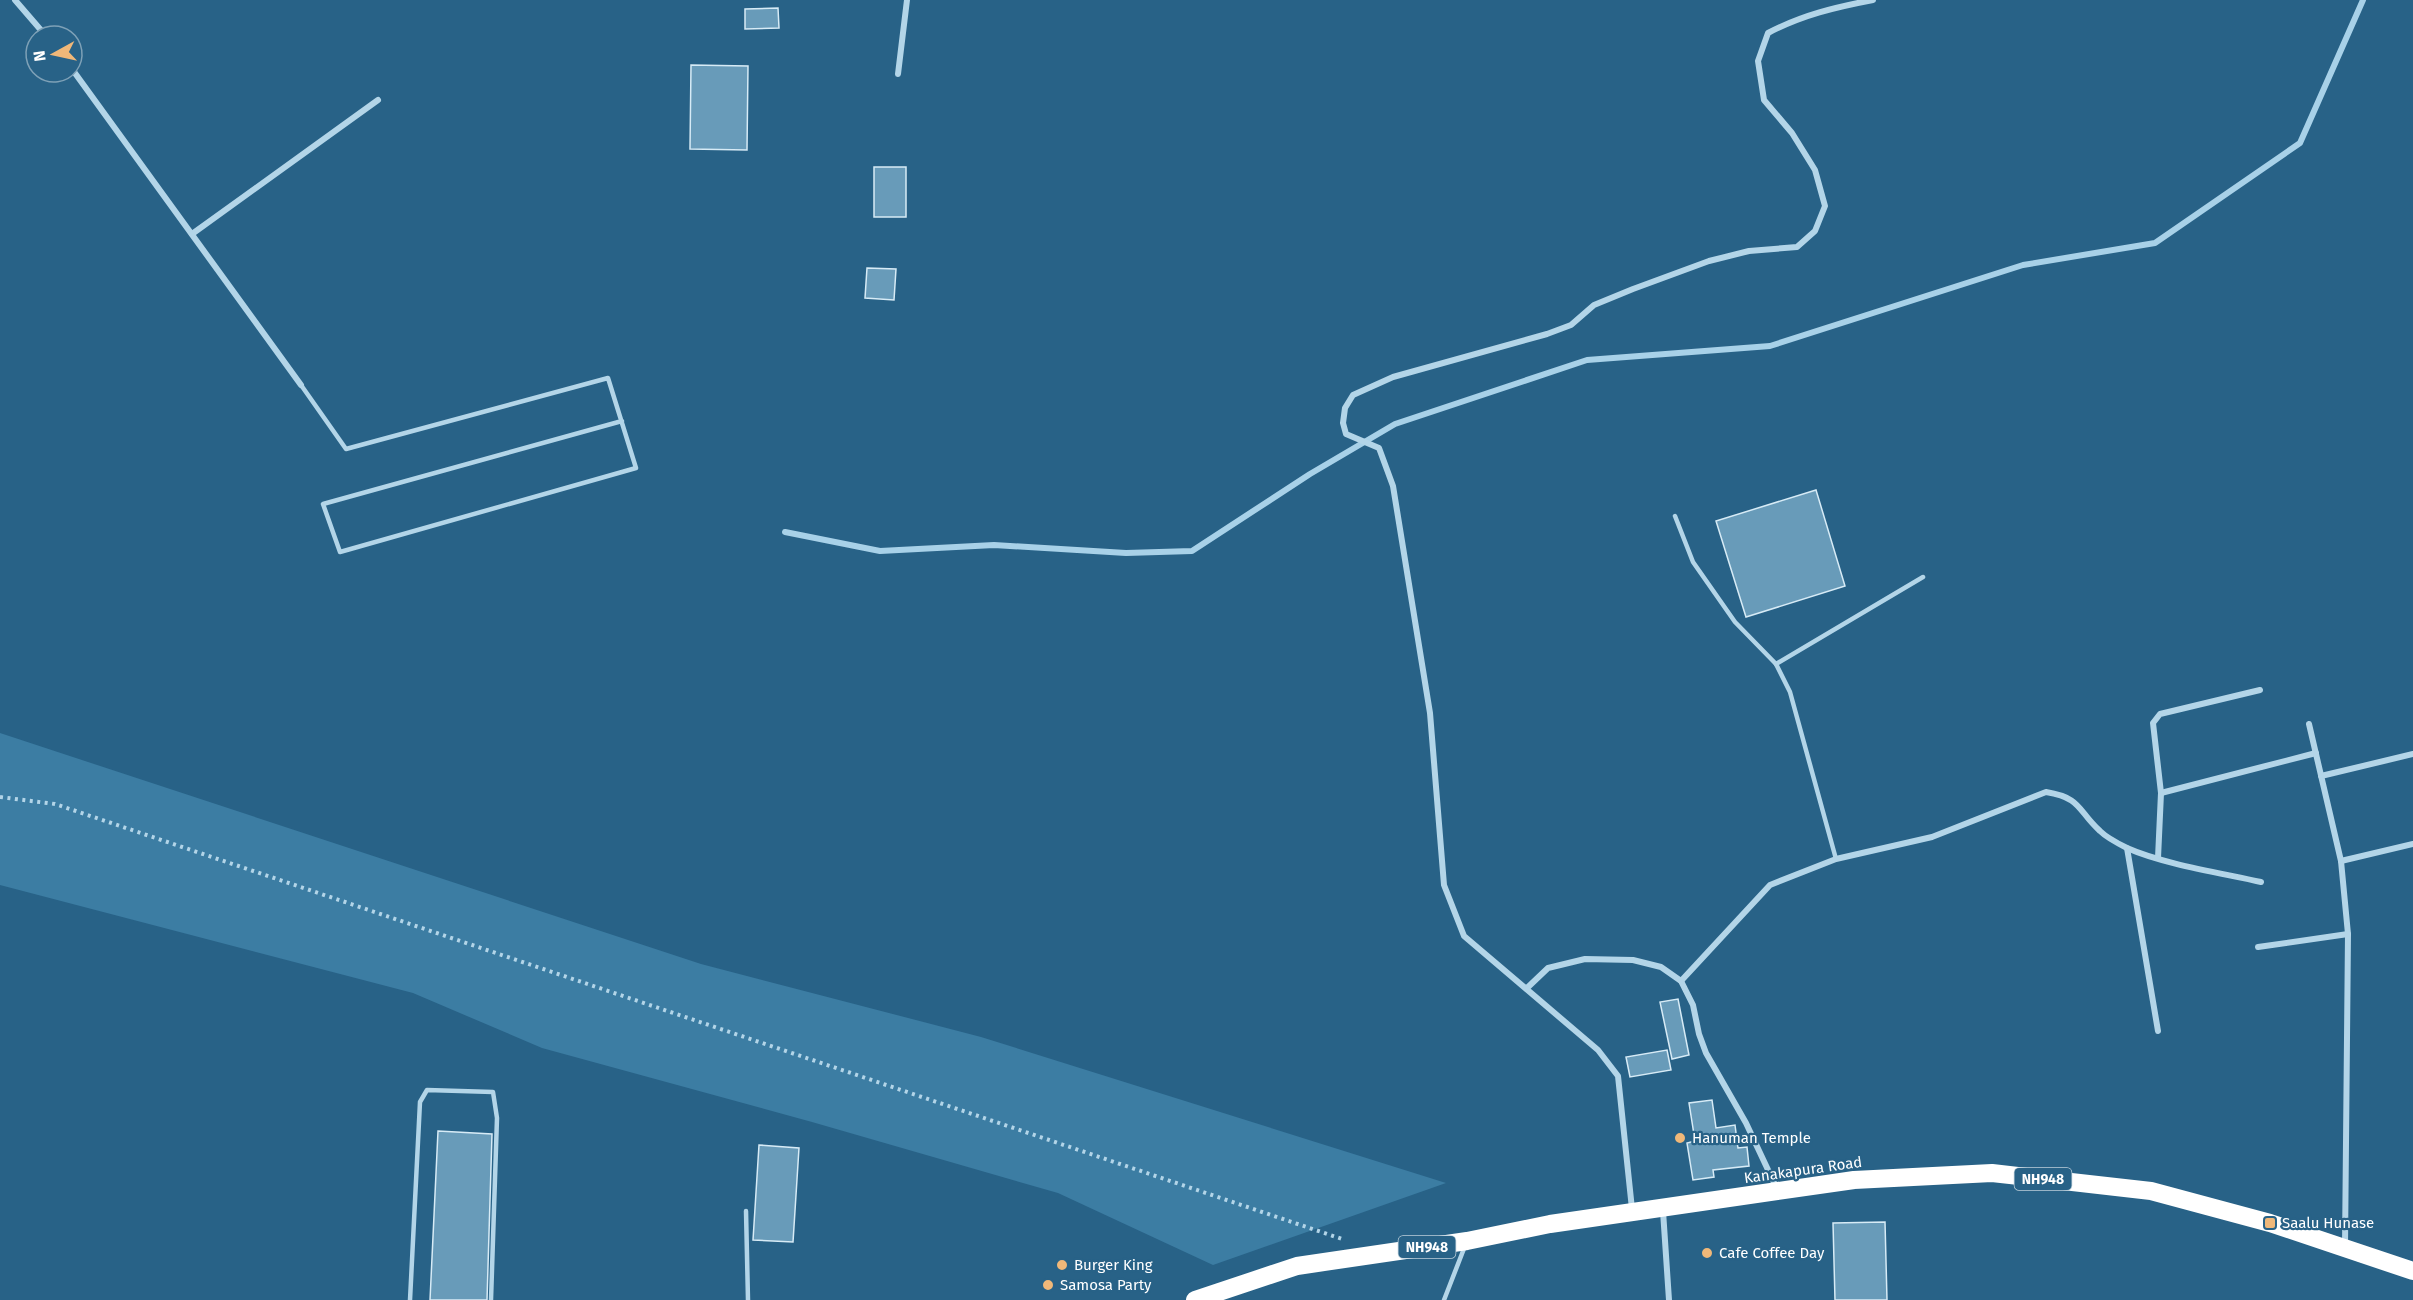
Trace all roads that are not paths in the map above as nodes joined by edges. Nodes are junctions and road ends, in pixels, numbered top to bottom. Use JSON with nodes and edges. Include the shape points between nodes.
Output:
{"nodes":[{"id":1,"x":15,"y":0,"type":"edge"},
{"id":2,"x":907,"y":0,"type":"edge"},
{"id":3,"x":1873,"y":0,"type":"edge"},
{"id":4,"x":36,"y":24,"type":"edge"},
{"id":5,"x":898,"y":74,"type":"dead end"},
{"id":6,"x":83,"y":84,"type":"edge"},
{"id":7,"x":378,"y":100,"type":"dead end"},
{"id":8,"x":192,"y":234,"type":"junction"},
{"id":9,"x":301,"y":385,"type":"joint"},
{"id":10,"x":622,"y":421,"type":"junction"},
{"id":11,"x":1675,"y":516,"type":"dead end"},
{"id":12,"x":1923,"y":577,"type":"dead end"},
{"id":13,"x":1776,"y":664,"type":"junction"},
{"id":14,"x":2260,"y":690,"type":"dead end"},
{"id":15,"x":2309,"y":724,"type":"dead end"},
{"id":16,"x":2316,"y":753,"type":"junction"},
{"id":17,"x":2413,"y":754,"type":"edge"},
{"id":18,"x":2321,"y":776,"type":"junction"},
{"id":19,"x":2161,"y":794,"type":"junction"},
{"id":20,"x":2413,"y":844,"type":"edge"},
{"id":21,"x":2127,"y":848,"type":"junction"},
{"id":22,"x":2158,"y":858,"type":"junction"},
{"id":23,"x":1836,"y":859,"type":"junction"},
{"id":24,"x":2341,"y":861,"type":"junction"},
{"id":25,"x":2261,"y":882,"type":"dead end"},
{"id":26,"x":2348,"y":934,"type":"junction"},
{"id":27,"x":2258,"y":947,"type":"dead end"},
{"id":28,"x":1681,"y":981,"type":"junction"},
{"id":29,"x":1527,"y":988,"type":"junction"},
{"id":30,"x":2158,"y":1031,"type":"dead end"},
{"id":31,"x":1778,"y":1191,"type":"junction"},
{"id":32,"x":1662,"y":1208,"type":"junction"},
{"id":33,"x":746,"y":1210,"type":"dead end"},
{"id":34,"x":1632,"y":1213,"type":"junction"},
{"id":35,"x":1467,"y":1241,"type":"junction"},
{"id":36,"x":2345,"y":1248,"type":"junction"},
{"id":37,"x":2413,"y":1271,"type":"edge"},
{"id":38,"x":410,"y":1300,"type":"edge"},
{"id":39,"x":491,"y":1300,"type":"edge"},
{"id":40,"x":748,"y":1300,"type":"edge"},
{"id":41,"x":1195,"y":1300,"type":"edge"},
{"id":42,"x":1444,"y":1300,"type":"edge"},
{"id":43,"x":1668,"y":1300,"type":"edge"}],
"edges":[{"from":1,"to":4,"type":"street"},
{"from":2,"to":5,"type":"street"},
{"from":3,"to":29,"type":"street","via":[[1838,6],[1776,28],[1768,33],[1758,61],[1764,100],[1792,133],[1815,170],[1825,206],[1815,231],[1797,247],[1749,251],[1709,261],[1594,305],[1572,325],[1393,377],[1353,395],[1345,408],[1346,434],[1379,448],[1393,486],[1430,713],[1444,885],[1464,936]]},
{"from":6,"to":8,"type":"street"},
{"from":7,"to":8,"type":"street"},
{"from":8,"to":9,"type":"street"},
{"from":9,"to":10,"type":"lane","via":[[346,449],[608,378]]},
{"from":10,"to":10,"type":"lane","via":[[636,468],[340,552],[323,504]]},
{"from":11,"to":13,"type":"lane","via":[[1693,562],[1735,622]]},
{"from":12,"to":13,"type":"lane"},
{"from":13,"to":23,"type":"lane","via":[[1790,692]]},
{"from":14,"to":19,"type":"street","via":[[2160,714],[2152,723]]},
{"from":15,"to":16,"type":"street"},
{"from":16,"to":18,"type":"street"},
{"from":16,"to":19,"type":"street"},
{"from":17,"to":18,"type":"street"},
{"from":18,"to":24,"type":"street"},
{"from":19,"to":22,"type":"street"},
{"from":20,"to":24,"type":"street"},
{"from":21,"to":22,"type":"street"},
{"from":21,"to":23,"type":"street","via":[[2100,831],[2080,806],[2061,794],[2046,792],[1932,837]]},
{"from":21,"to":30,"type":"street"},
{"from":22,"to":25,"type":"street"},
{"from":23,"to":28,"type":"street","via":[[1770,885]]},
{"from":24,"to":26,"type":"street"},
{"from":26,"to":27,"type":"street"},
{"from":26,"to":36,"type":"street"},
{"from":28,"to":29,"type":"street","via":[[1661,967],[1642,962],[1585,959],[1548,968]]},
{"from":28,"to":31,"type":"street","via":[[1693,1005],[1706,1053],[1746,1123]]},
{"from":29,"to":34,"type":"street","via":[[1598,1050],[1618,1076]]},
{"from":31,"to":32,"type":"highway","name":"Kanakapura Road","number":"NH948"},
{"from":31,"to":36,"type":"highway","name":"Kanakapura Road","number":"NH948","via":[[1854,1180],[1992,1173],[2151,1191]]},
{"from":32,"to":34,"type":"highway","name":"Kanakapura Road","number":"NH948"},
{"from":32,"to":43,"type":"street"},
{"from":33,"to":40,"type":"lane"},
{"from":34,"to":35,"type":"highway","name":"Kanakapura Road","number":"NH948"},
{"from":35,"to":41,"type":"highway","name":"Kanakapura Road","number":"NH948","via":[[1297,1266]]},
{"from":35,"to":42,"type":"lane"},
{"from":36,"to":37,"type":"highway","name":"Kanakapura Road","number":"NH948"},
{"from":38,"to":39,"type":"lane","via":[[420,1102],[427,1090],[493,1092],[497,1118]]}]}
